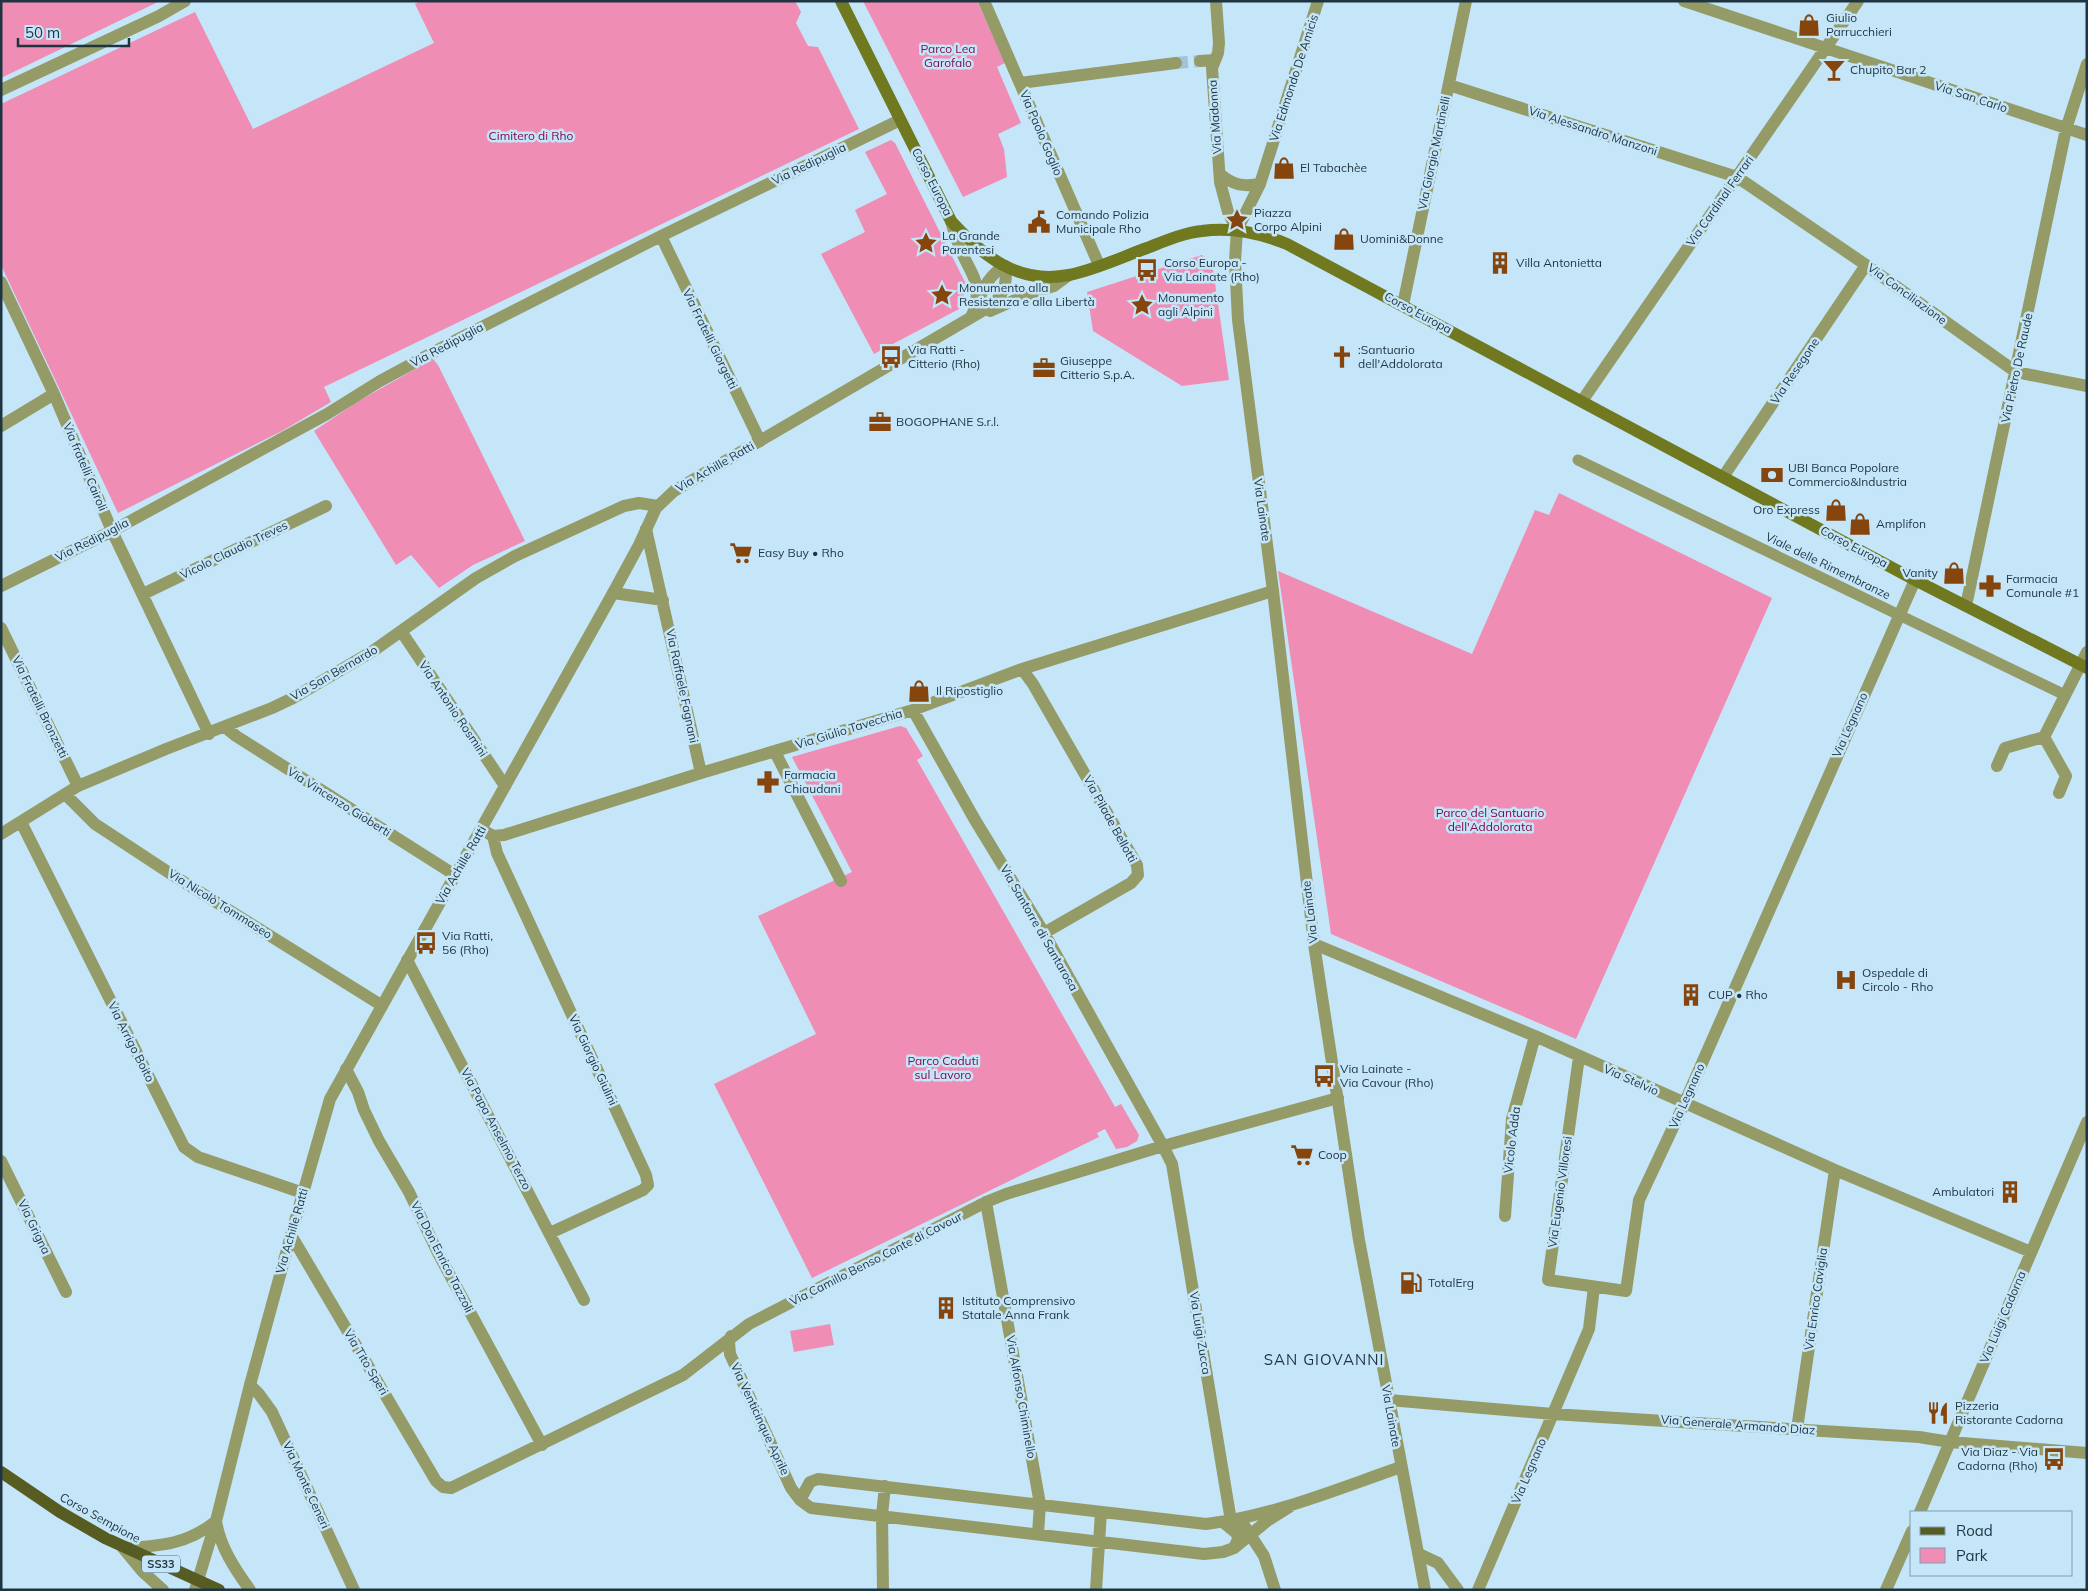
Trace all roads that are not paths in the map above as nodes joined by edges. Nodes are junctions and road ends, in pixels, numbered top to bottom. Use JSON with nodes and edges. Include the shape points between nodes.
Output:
{"nodes":[{"id":1,"x":185,"y":1,"type":"edge"},
{"id":2,"x":842,"y":1,"type":"edge"},
{"id":3,"x":984,"y":1,"type":"edge"},
{"id":4,"x":1216,"y":1,"type":"edge"},
{"id":5,"x":1318,"y":1,"type":"edge"},
{"id":6,"x":1466,"y":1,"type":"edge"},
{"id":7,"x":1684,"y":1,"type":"edge"},
{"id":8,"x":1858,"y":1,"type":"edge"},
{"id":9,"x":1825,"y":48,"type":"junction"},
{"id":10,"x":1215,"y":60,"type":"junction"},
{"id":11,"x":1200,"y":61,"type":"tunnel mouth"},
{"id":12,"x":1176,"y":63,"type":"tunnel mouth"},
{"id":13,"x":2087,"y":64,"type":"edge"},
{"id":14,"x":1020,"y":83,"type":"junction"},
{"id":15,"x":1449,"y":86,"type":"junction"},
{"id":16,"x":1,"y":90,"type":"edge"},
{"id":17,"x":900,"y":120,"type":"junction"},
{"id":18,"x":2066,"y":129,"type":"junction"},
{"id":19,"x":2087,"y":135,"type":"edge"},
{"id":20,"x":1220,"y":174,"type":"junction"},
{"id":21,"x":1737,"y":177,"type":"junction"},
{"id":22,"x":1260,"y":184,"type":"junction"},
{"id":23,"x":951,"y":221,"type":"junction"},
{"id":24,"x":1237,"y":230,"type":"junction"},
{"id":25,"x":661,"y":236,"type":"junction"},
{"id":26,"x":1099,"y":265,"type":"junction"},
{"id":27,"x":1866,"y":265,"type":"junction"},
{"id":28,"x":1004,"y":266,"type":"junction"},
{"id":29,"x":1069,"y":275,"type":"junction"},
{"id":30,"x":1,"y":282,"type":"edge"},
{"id":31,"x":1403,"y":305,"type":"junction"},
{"id":32,"x":971,"y":317,"type":"junction"},
{"id":33,"x":2016,"y":372,"type":"junction"},
{"id":34,"x":2087,"y":386,"type":"edge"},
{"id":35,"x":54,"y":394,"type":"junction"},
{"id":36,"x":1582,"y":401,"type":"junction"},
{"id":37,"x":1,"y":426,"type":"edge"},
{"id":38,"x":760,"y":441,"type":"junction"},
{"id":39,"x":1578,"y":460,"type":"dead end"},
{"id":40,"x":1724,"y":477,"type":"junction"},
{"id":41,"x":326,"y":506,"type":"dead end"},
{"id":42,"x":658,"y":506,"type":"junction"},
{"id":43,"x":646,"y":529,"type":"junction"},
{"id":44,"x":112,"y":531,"type":"junction"},
{"id":45,"x":1915,"y":580,"type":"junction"},
{"id":46,"x":1,"y":586,"type":"edge"},
{"id":47,"x":1273,"y":591,"type":"junction"},
{"id":48,"x":613,"y":592,"type":"junction"},
{"id":49,"x":143,"y":594,"type":"junction"},
{"id":50,"x":663,"y":600,"type":"junction"},
{"id":51,"x":1966,"y":606,"type":"junction"},
{"id":52,"x":1898,"y":616,"type":"junction"},
{"id":53,"x":1,"y":628,"type":"edge"},
{"id":54,"x":401,"y":631,"type":"junction"},
{"id":55,"x":2087,"y":652,"type":"edge"},
{"id":56,"x":2084,"y":666,"type":"edge"},
{"id":57,"x":1022,"y":669,"type":"junction"},
{"id":58,"x":2065,"y":695,"type":"junction"},
{"id":59,"x":913,"y":710,"type":"junction"},
{"id":60,"x":225,"y":727,"type":"junction"},
{"id":61,"x":209,"y":734,"type":"junction"},
{"id":62,"x":2044,"y":737,"type":"junction"},
{"id":63,"x":775,"y":752,"type":"junction"},
{"id":64,"x":1997,"y":766,"type":"dead end"},
{"id":65,"x":701,"y":773,"type":"junction"},
{"id":66,"x":78,"y":786,"type":"junction"},
{"id":67,"x":505,"y":786,"type":"junction"},
{"id":68,"x":2059,"y":793,"type":"dead end"},
{"id":69,"x":66,"y":794,"type":"junction"},
{"id":70,"x":21,"y":822,"type":"junction"},
{"id":71,"x":482,"y":829,"type":"junction"},
{"id":72,"x":1,"y":834,"type":"edge"},
{"id":73,"x":493,"y":836,"type":"junction"},
{"id":74,"x":455,"y":875,"type":"junction"},
{"id":75,"x":842,"y":881,"type":"dead end"},
{"id":76,"x":1044,"y":934,"type":"junction"},
{"id":77,"x":1314,"y":944,"type":"junction"},
{"id":78,"x":407,"y":960,"type":"junction"},
{"id":79,"x":381,"y":1005,"type":"junction"},
{"id":80,"x":1535,"y":1036,"type":"junction"},
{"id":81,"x":1579,"y":1056,"type":"junction"},
{"id":82,"x":346,"y":1069,"type":"junction"},
{"id":83,"x":1338,"y":1098,"type":"junction"},
{"id":84,"x":1684,"y":1104,"type":"junction"},
{"id":85,"x":2087,"y":1122,"type":"edge"},
{"id":86,"x":2083,"y":1141,"type":"edge"},
{"id":87,"x":1163,"y":1146,"type":"junction"},
{"id":88,"x":1,"y":1161,"type":"edge"},
{"id":89,"x":1835,"y":1170,"type":"junction"},
{"id":90,"x":303,"y":1193,"type":"junction"},
{"id":91,"x":986,"y":1202,"type":"junction"},
{"id":92,"x":1505,"y":1216,"type":"dead end"},
{"id":93,"x":550,"y":1233,"type":"junction"},
{"id":94,"x":291,"y":1235,"type":"junction"},
{"id":95,"x":2031,"y":1252,"type":"junction"},
{"id":96,"x":1594,"y":1287,"type":"junction"},
{"id":97,"x":66,"y":1292,"type":"dead end"},
{"id":98,"x":584,"y":1300,"type":"dead end"},
{"id":99,"x":731,"y":1336,"type":"junction"},
{"id":100,"x":250,"y":1386,"type":"junction"},
{"id":101,"x":1389,"y":1400,"type":"junction"},
{"id":102,"x":1553,"y":1414,"type":"junction"},
{"id":103,"x":1797,"y":1429,"type":"junction"},
{"id":104,"x":1950,"y":1442,"type":"junction"},
{"id":105,"x":542,"y":1444,"type":"junction"},
{"id":106,"x":2087,"y":1453,"type":"edge"},
{"id":107,"x":1401,"y":1467,"type":"junction"},
{"id":108,"x":1,"y":1472,"type":"edge"},
{"id":109,"x":885,"y":1486,"type":"junction"},
{"id":110,"x":443,"y":1487,"type":"joint"},
{"id":111,"x":800,"y":1500,"type":"junction"},
{"id":112,"x":1040,"y":1504,"type":"junction"},
{"id":113,"x":1291,"y":1506,"type":"junction"},
{"id":114,"x":1920,"y":1511,"type":"edge"},
{"id":115,"x":1101,"y":1512,"type":"junction"},
{"id":116,"x":882,"y":1516,"type":"junction"},
{"id":117,"x":1231,"y":1521,"type":"junction"},
{"id":118,"x":216,"y":1522,"type":"junction"},
{"id":119,"x":1038,"y":1534,"type":"junction"},
{"id":120,"x":1250,"y":1535,"type":"junction"},
{"id":121,"x":1910,"y":1535,"type":"edge"},
{"id":122,"x":1098,"y":1541,"type":"junction"},
{"id":123,"x":123,"y":1548,"type":"junction"},
{"id":124,"x":1234,"y":1548,"type":"junction"},
{"id":125,"x":1418,"y":1554,"type":"junction"},
{"id":126,"x":196,"y":1585,"type":"edge"},
{"id":127,"x":163,"y":1590,"type":"edge"},
{"id":128,"x":219,"y":1590,"type":"edge"},
{"id":129,"x":250,"y":1590,"type":"edge"},
{"id":130,"x":354,"y":1590,"type":"edge"},
{"id":131,"x":883,"y":1590,"type":"edge"},
{"id":132,"x":1096,"y":1590,"type":"edge"},
{"id":133,"x":1275,"y":1590,"type":"edge"},
{"id":134,"x":1425,"y":1590,"type":"edge"},
{"id":135,"x":1458,"y":1590,"type":"edge"},
{"id":136,"x":1478,"y":1590,"type":"edge"},
{"id":137,"x":1886,"y":1590,"type":"edge"}],
"edges":[{"from":1,"to":16,"type":"street"},
{"from":2,"to":17,"type":"main road","name":"Corso Europa"},
{"from":3,"to":14,"type":"street","name":"Via Paolo Goglio"},
{"from":4,"to":10,"type":"street","name":"Via Madonna","via":[[1219,43]]},
{"from":5,"to":22,"type":"street","name":"Via Edmondo De Amicis"},
{"from":6,"to":15,"type":"street","name":"Via Giorgio Martinelli"},
{"from":7,"to":9,"type":"street","name":"Via San Carlo"},
{"from":8,"to":9,"type":"street","name":"Via Cardinal Ferrari"},
{"from":9,"to":18,"type":"street","name":"Via San Carlo"},
{"from":9,"to":21,"type":"street","name":"Via Cardinal Ferrari"},
{"from":10,"to":11,"type":"street"},
{"from":10,"to":20,"type":"street","name":"Via Madonna","via":[[1212,68]]},
{"from":12,"to":14,"type":"street"},
{"from":13,"to":18,"type":"street","name":"Via Pietro De Raude"},
{"from":14,"to":26,"type":"street","name":"Via Paolo Goglio"},
{"from":15,"to":21,"type":"street","name":"Via Alessandro Manzoni"},
{"from":15,"to":31,"type":"street","name":"Via Giorgio Martinelli"},
{"from":17,"to":23,"type":"main road","name":"Corso Europa"},
{"from":17,"to":25,"type":"street","name":"Via Redipuglia"},
{"from":18,"to":19,"type":"street","name":"Via San Carlo"},
{"from":18,"to":33,"type":"street","name":"Via Pietro De Raude"},
{"from":20,"to":22,"type":"street","via":[[1239,186]]},
{"from":20,"to":24,"type":"street","via":[[1222,194]]},
{"from":21,"to":27,"type":"street","name":"Via Conciliazione"},
{"from":21,"to":36,"type":"street","name":"Via Cardinal Ferrari"},
{"from":22,"to":24,"type":"street"},
{"from":23,"to":28,"type":"main road","name":"Corso Europa","via":[[973,246]]},
{"from":23,"to":32,"type":"street","via":[[978,288]]},
{"from":24,"to":26,"type":"main road","name":"Corso Europa","via":[[1202,231],[1177,237]]},
{"from":24,"to":31,"type":"main road","name":"Corso Europa","via":[[1287,244]]},
{"from":24,"to":47,"type":"street","name":"Via Lainate","via":[[1238,320]]},
{"from":25,"to":38,"type":"street","name":"Via Fratelli Giorgetti"},
{"from":25,"to":44,"type":"street","name":"Via Redipuglia","via":[[458,339]]},
{"from":26,"to":29,"type":"main road","name":"Corso Europa"},
{"from":27,"to":33,"type":"street","name":"Via Conciliazione"},
{"from":27,"to":40,"type":"street","name":"Via Resegone"},
{"from":28,"to":29,"type":"main road","name":"Corso Europa","via":[[1049,277]]},
{"from":28,"to":32,"type":"street","via":[[988,282]]},
{"from":28,"to":32,"type":"street","name":"Via Achille Ratti","via":[[1006,284],[1000,296]]},
{"from":29,"to":32,"type":"street","name":"Via Achille Ratti","via":[[1054,286]]},
{"from":30,"to":35,"type":"street","name":"Via fratelli Cairoli"},
{"from":31,"to":36,"type":"main road","name":"Corso Europa"},
{"from":32,"to":38,"type":"street","name":"Via Achille Ratti"},
{"from":33,"to":34,"type":"street","name":"Via Conciliazione"},
{"from":33,"to":51,"type":"street","name":"Via Pietro De Raude"},
{"from":35,"to":37,"type":"street"},
{"from":35,"to":44,"type":"street","name":"Via fratelli Cairoli"},
{"from":36,"to":40,"type":"main road","name":"Corso Europa"},
{"from":38,"to":42,"type":"street","name":"Via Achille Ratti","via":[[674,490]]},
{"from":39,"to":52,"type":"street","name":"Viale delle Rimembranze"},
{"from":40,"to":45,"type":"main road","name":"Corso Europa"},
{"from":41,"to":49,"type":"street","name":"Vicolo Claudio Treves"},
{"from":42,"to":43,"type":"street","name":"Via Achille Ratti"},
{"from":42,"to":54,"type":"street","name":"Via San Bernardo","via":[[639,502],[624,506],[514,556],[476,578]]},
{"from":43,"to":48,"type":"street","name":"Via Achille Ratti"},
{"from":43,"to":50,"type":"street","name":"Via Raffaele Fagnani"},
{"from":44,"to":46,"type":"street","name":"Via Redipuglia"},
{"from":44,"to":49,"type":"street","name":"Via fratelli Cairoli"},
{"from":45,"to":51,"type":"main road","name":"Corso Europa"},
{"from":45,"to":52,"type":"street","name":"Via Legnano"},
{"from":47,"to":57,"type":"street","name":"Via Giulio Tavecchia"},
{"from":47,"to":77,"type":"street","name":"Via Lainate"},
{"from":48,"to":50,"type":"street"},
{"from":48,"to":67,"type":"street","name":"Via Achille Ratti"},
{"from":49,"to":61,"type":"street","name":"Via fratelli Cairoli"},
{"from":50,"to":65,"type":"street","name":"Via Raffaele Fagnani"},
{"from":51,"to":56,"type":"main road","name":"Corso Europa"},
{"from":52,"to":58,"type":"street","name":"Viale delle Rimembranze"},
{"from":52,"to":84,"type":"street","name":"Via Legnano"},
{"from":53,"to":66,"type":"street","name":"Via Fratelli Bronzetti"},
{"from":54,"to":60,"type":"street","name":"Via San Bernardo","via":[[293,698]]},
{"from":54,"to":67,"type":"street","name":"Via Antonio Rosmini"},
{"from":55,"to":56,"type":"street"},
{"from":56,"to":58,"type":"street"},
{"from":57,"to":59,"type":"street","name":"Via Giulio Tavecchia"},
{"from":57,"to":76,"type":"street","name":"Via Pilade Bellotti","via":[[1137,865],[1138,875],[1131,883]]},
{"from":58,"to":62,"type":"street"},
{"from":59,"to":63,"type":"street","name":"Via Giulio Tavecchia"},
{"from":59,"to":76,"type":"street","name":"Via Santorre di Santarosa"},
{"from":60,"to":61,"type":"street","name":"Via San Bernardo"},
{"from":60,"to":74,"type":"street","name":"Via Vincenzo Gioberti"},
{"from":61,"to":66,"type":"street","name":"Via San Bernardo"},
{"from":62,"to":64,"type":"street","via":[[2005,748]]},
{"from":62,"to":68,"type":"street","via":[[2066,776]]},
{"from":63,"to":65,"type":"street","name":"Via Giulio Tavecchia"},
{"from":63,"to":75,"type":"street"},
{"from":65,"to":73,"type":"street","name":"Via Giulio Tavecchia"},
{"from":66,"to":69,"type":"street","name":"Via San Bernardo"},
{"from":67,"to":71,"type":"street","name":"Via Achille Ratti"},
{"from":69,"to":70,"type":"street","name":"Via San Bernardo"},
{"from":69,"to":79,"type":"street","name":"Via Nicolò Tommaseo","via":[[95,824]]},
{"from":70,"to":72,"type":"street","name":"Via San Bernardo"},
{"from":70,"to":90,"type":"street","name":"Via Arrigo Boito","via":[[184,1147],[198,1157]]},
{"from":71,"to":73,"type":"street"},
{"from":71,"to":74,"type":"street","name":"Via Achille Ratti"},
{"from":73,"to":93,"type":"street","name":"Via Giorgio Giulini","via":[[497,853],[648,1185]]},
{"from":74,"to":78,"type":"street","name":"Via Achille Ratti"},
{"from":76,"to":87,"type":"street","name":"Via Santorre di Santarosa"},
{"from":77,"to":80,"type":"street","name":"Via Stelvio"},
{"from":77,"to":83,"type":"street","name":"Via Lainate"},
{"from":78,"to":79,"type":"street","name":"Via Achille Ratti"},
{"from":78,"to":93,"type":"street","name":"Via Papa Anselmo Terzo"},
{"from":79,"to":82,"type":"street","name":"Via Achille Ratti"},
{"from":80,"to":81,"type":"street","name":"Via Stelvio"},
{"from":80,"to":92,"type":"street","name":"Vicolo Adda","via":[[1512,1119]]},
{"from":81,"to":84,"type":"street","name":"Via Stelvio"},
{"from":81,"to":96,"type":"street","name":"Via Eugenio Villoresi","via":[[1548,1280]]},
{"from":82,"to":90,"type":"street","name":"Via Achille Ratti","via":[[330,1100]]},
{"from":82,"to":105,"type":"street","name":"Via Don Enrico Tazzoli","via":[[379,1141]]},
{"from":83,"to":87,"type":"street","name":"Via Camillo Benso Conte di Cavour"},
{"from":83,"to":101,"type":"street","name":"Via Lainate","via":[[1359,1240]]},
{"from":84,"to":89,"type":"street","name":"Via Stelvio"},
{"from":84,"to":96,"type":"street","name":"Via Legnano","via":[[1639,1200],[1626,1291]]},
{"from":85,"to":86,"type":"street","name":"Via Luigi Cadorna"},
{"from":86,"to":95,"type":"street","name":"Via Luigi Cadorna"},
{"from":87,"to":91,"type":"street","name":"Via Camillo Benso Conte di Cavour"},
{"from":87,"to":117,"type":"street","name":"Via Luigi Zucca","via":[[1172,1164]]},
{"from":88,"to":97,"type":"street","name":"Via Grigna"},
{"from":89,"to":95,"type":"street","name":"Via Stelvio"},
{"from":89,"to":103,"type":"street","name":"Via Enrico Caviglia"},
{"from":90,"to":94,"type":"street","name":"Via Achille Ratti"},
{"from":91,"to":99,"type":"street","name":"Via Camillo Benso Conte di Cavour"},
{"from":91,"to":112,"type":"street","name":"Via Alfonso Chiminello"},
{"from":93,"to":98,"type":"street","name":"Via Papa Anselmo Terzo"},
{"from":94,"to":100,"type":"street","name":"Via Achille Ratti"},
{"from":94,"to":110,"type":"street","name":"Via Tito Speri","via":[[436,1481]]},
{"from":95,"to":104,"type":"street","name":"Via Luigi Cadorna"},
{"from":96,"to":102,"type":"street","name":"Via Legnano","via":[[1589,1329]]},
{"from":99,"to":105,"type":"street","name":"Via Camillo Benso Conte di Cavour","via":[[683,1375]]},
{"from":99,"to":111,"type":"street","name":"Via Venticinque Aprile","via":[[730,1354],[791,1488]]},
{"from":100,"to":118,"type":"street","name":"Via Achille Ratti"},
{"from":100,"to":130,"type":"street","name":"Via Monte Ceneri","via":[[272,1412]]},
{"from":101,"to":102,"type":"street","name":"Via Generale Armando Diaz"},
{"from":101,"to":107,"type":"street","name":"Via Lainate"},
{"from":102,"to":103,"type":"street","name":"Via Generale Armando Diaz"},
{"from":102,"to":136,"type":"street","name":"Via Legnano"},
{"from":103,"to":104,"type":"street","name":"Via Generale Armando Diaz"},
{"from":104,"to":106,"type":"street","name":"Via Generale Armando Diaz"},
{"from":104,"to":114,"type":"street","name":"Via Luigi Cadorna"},
{"from":105,"to":110,"type":"street","name":"Via Camillo Benso Conte di Cavour","via":[[451,1488]]},
{"from":107,"to":113,"type":"street"},
{"from":107,"to":125,"type":"street","name":"Via Lainate"},
{"from":108,"to":123,"type":"main road","name":"Corso Sempione","number":"SS33","via":[[60,1512]]},
{"from":109,"to":111,"type":"street","via":[[818,1479],[810,1482]]},
{"from":109,"to":112,"type":"street"},
{"from":109,"to":116,"type":"street"},
{"from":111,"to":116,"type":"street","via":[[811,1508]]},
{"from":112,"to":115,"type":"street"},
{"from":112,"to":119,"type":"street"},
{"from":113,"to":117,"type":"street"},
{"from":113,"to":120,"type":"street"},
{"from":115,"to":117,"type":"street","via":[[1206,1524]]},
{"from":115,"to":122,"type":"street"},
{"from":116,"to":119,"type":"street"},
{"from":116,"to":131,"type":"street"},
{"from":117,"to":120,"type":"street"},
{"from":117,"to":124,"type":"street","via":[[1239,1538]]},
{"from":118,"to":123,"type":"street","via":[[182,1541]]},
{"from":118,"to":126,"type":"street","name":"Via Achille Ratti"},
{"from":118,"to":129,"type":"street","via":[[225,1549]]},
{"from":119,"to":122,"type":"street"},
{"from":120,"to":124,"type":"street"},
{"from":120,"to":133,"type":"street","via":[[1264,1556]]},
{"from":121,"to":137,"type":"street"},
{"from":122,"to":124,"type":"street","via":[[1204,1554]]},
{"from":122,"to":132,"type":"street"},
{"from":123,"to":126,"type":"main road","name":"Corso Sempione","number":"SS33"},
{"from":123,"to":127,"type":"street"},
{"from":125,"to":134,"type":"street","name":"Via Lainate"},
{"from":125,"to":135,"type":"street","via":[[1438,1563]]},
{"from":126,"to":128,"type":"main road","name":"Corso Sempione","number":"SS33"}]}
